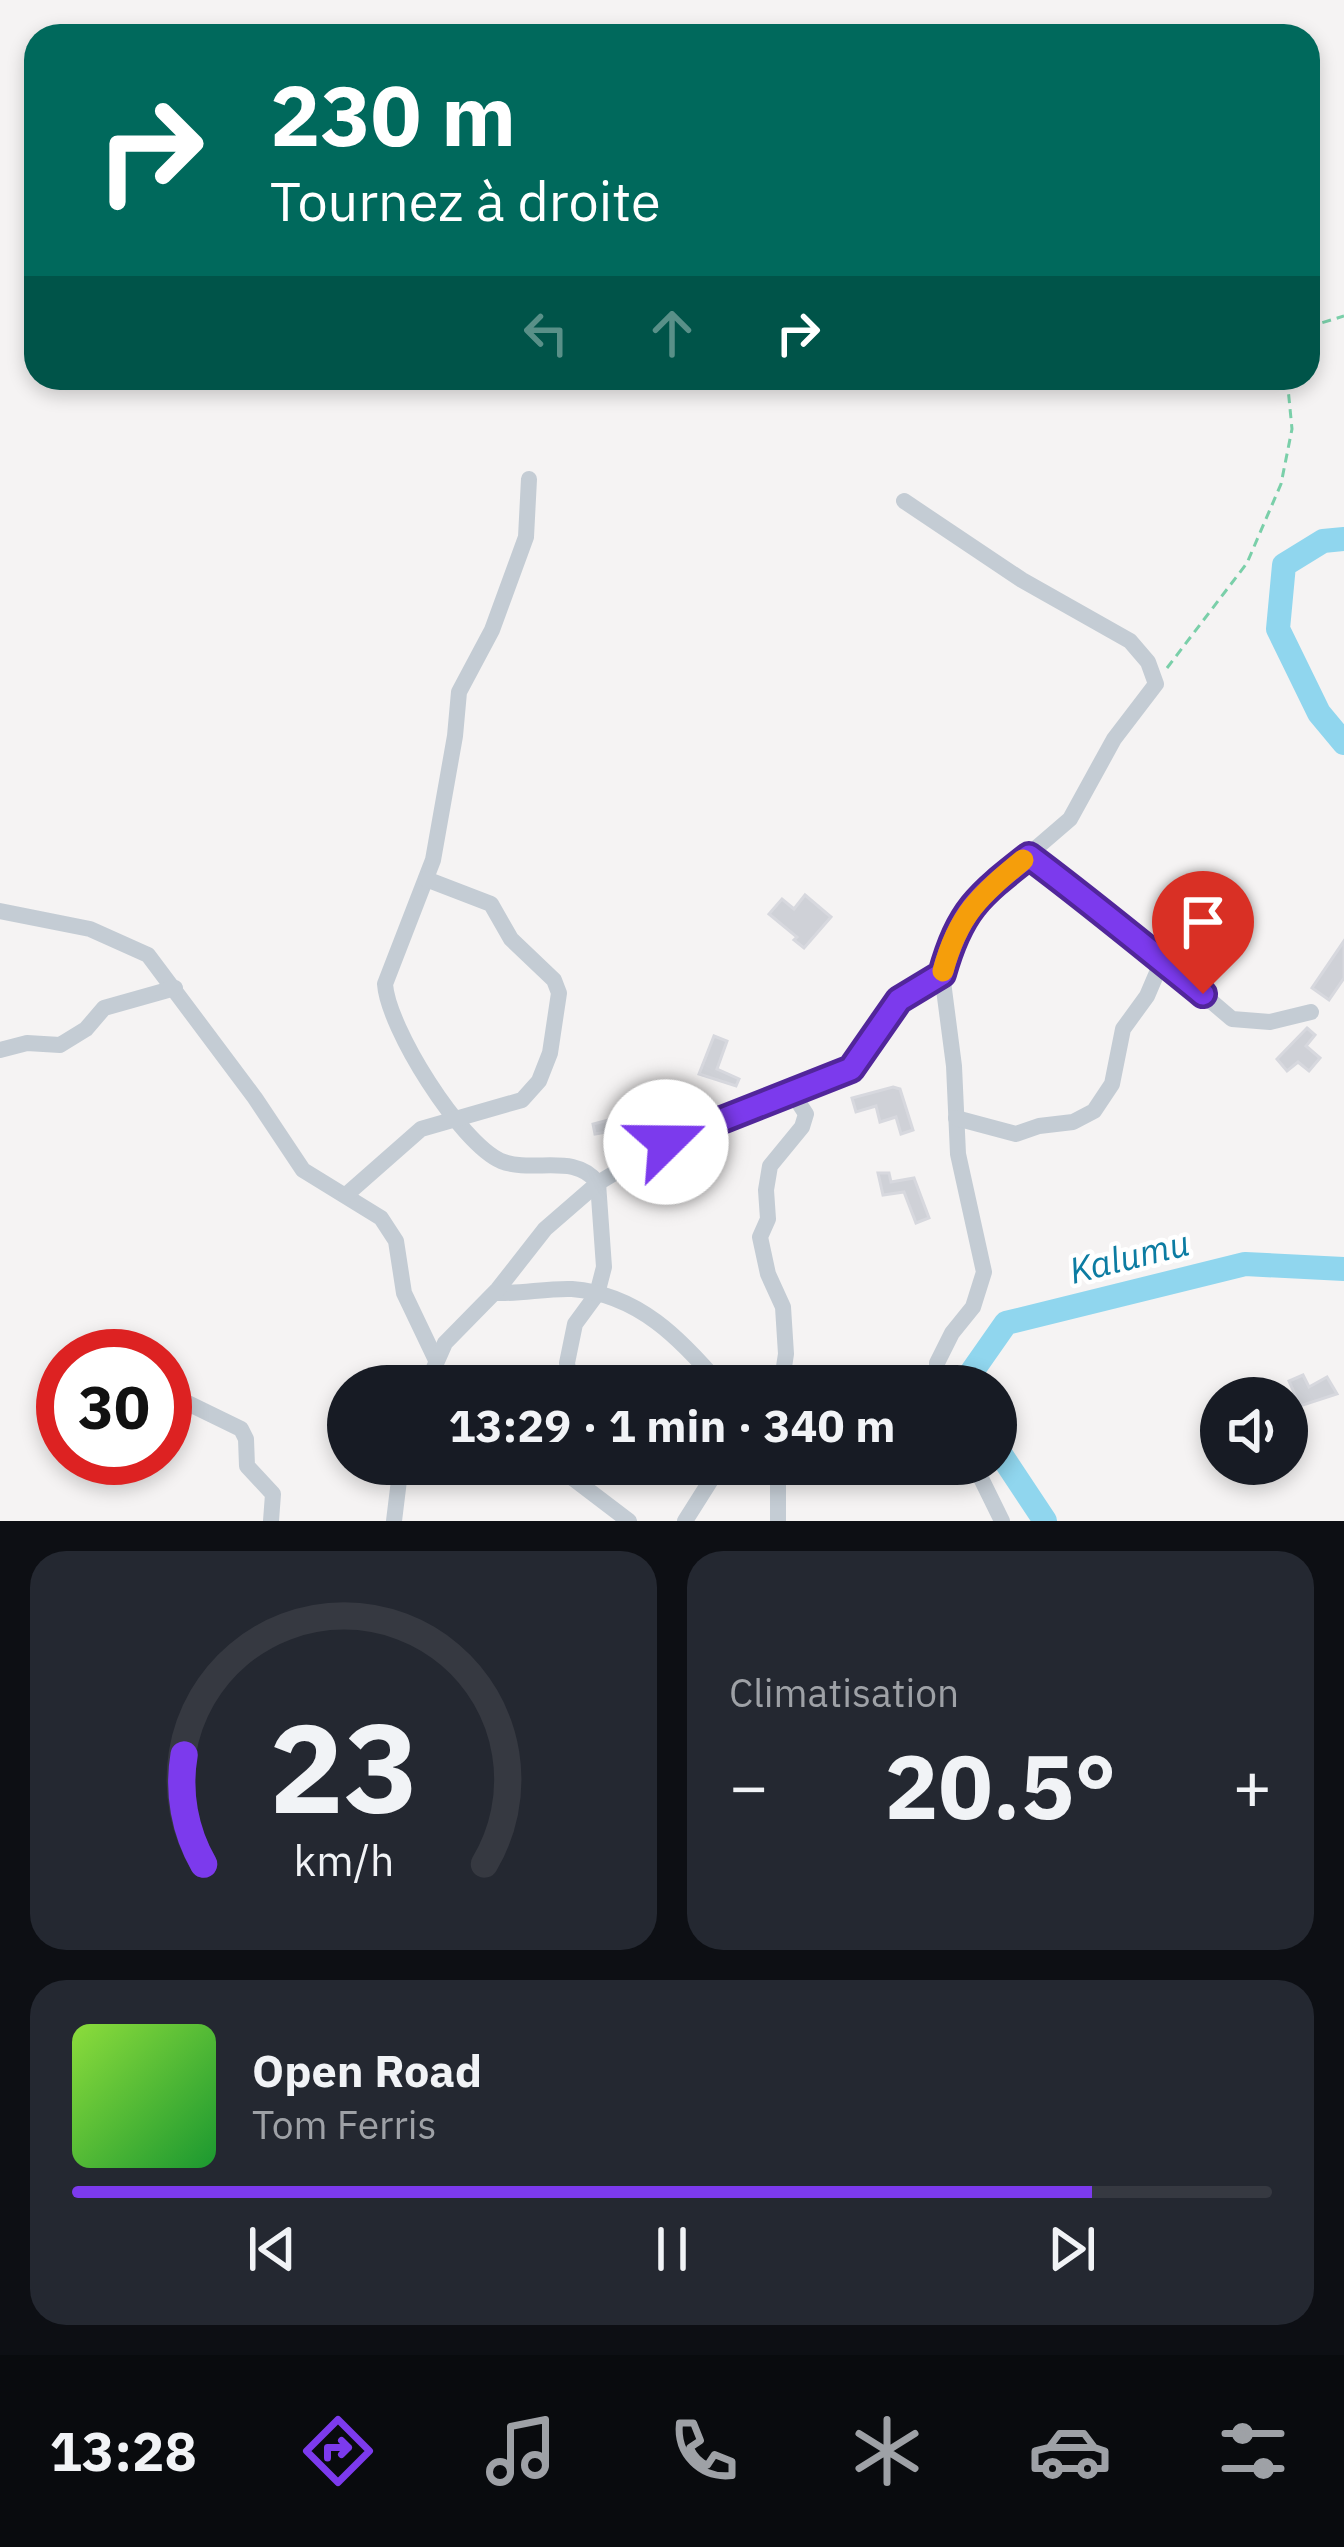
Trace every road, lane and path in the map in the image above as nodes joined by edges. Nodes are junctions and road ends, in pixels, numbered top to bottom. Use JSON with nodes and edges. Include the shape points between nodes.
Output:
{"nodes":[{"id":1,"x":1289,"y":390,"type":"edge"},
{"id":2,"x":530,"y":479,"type":"dead end"},
{"id":3,"x":904,"y":501,"type":"dead end"},
{"id":4,"x":1156,"y":684,"type":"junction"},
{"id":5,"x":1029,"y":856,"type":"junction"},
{"id":6,"x":426,"y":879,"type":"junction"},
{"id":7,"x":0,"y":911,"type":"edge"},
{"id":8,"x":1162,"y":961,"type":"junction"},
{"id":9,"x":942,"y":974,"type":"junction"},
{"id":10,"x":175,"y":988,"type":"junction"},
{"id":11,"x":1312,"y":1012,"type":"dead end"},
{"id":12,"x":0,"y":1050,"type":"edge"},
{"id":13,"x":791,"y":1091,"type":"junction"},
{"id":14,"x":452,"y":1117,"type":"junction"},
{"id":15,"x":956,"y":1118,"type":"junction"},
{"id":16,"x":598,"y":1183,"type":"junction"},
{"id":17,"x":346,"y":1195,"type":"junction"},
{"id":18,"x":496,"y":1293,"type":"junction"},
{"id":19,"x":597,"y":1294,"type":"junction"},
{"id":20,"x":429,"y":1365,"type":"edge"},
{"id":21,"x":437,"y":1365,"type":"edge"},
{"id":22,"x":567,"y":1365,"type":"edge"},
{"id":23,"x":703,"y":1365,"type":"edge"},
{"id":24,"x":783,"y":1365,"type":"edge"},
{"id":25,"x":937,"y":1365,"type":"edge"},
{"id":26,"x":192,"y":1406,"type":"edge"},
{"id":27,"x":398,"y":1485,"type":"edge"},
{"id":28,"x":586,"y":1485,"type":"edge"},
{"id":29,"x":708,"y":1485,"type":"edge"},
{"id":30,"x":778,"y":1485,"type":"edge"},
{"id":31,"x":984,"y":1485,"type":"edge"},
{"id":32,"x":271,"y":1521,"type":"edge"},
{"id":33,"x":394,"y":1521,"type":"edge"},
{"id":34,"x":629,"y":1521,"type":"edge"},
{"id":35,"x":685,"y":1521,"type":"edge"},
{"id":36,"x":778,"y":1521,"type":"edge"},
{"id":37,"x":1002,"y":1521,"type":"edge"}],
"edges":[{"from":1,"to":4,"type":"path","via":[[1292,429],[1281,484],[1247,563]]},
{"from":2,"to":6,"type":"street","via":[[520,556],[459,692]]},
{"from":3,"to":4,"type":"street","via":[[1130,641]]},
{"from":4,"to":5,"type":"street","via":[[1070,819]]},
{"from":5,"to":8,"type":"street"},
{"from":5,"to":9,"type":"street","via":[[969,908]]},
{"from":6,"to":14,"type":"street","via":[[385,994]]},
{"from":6,"to":14,"type":"street","via":[[490,904],[559,993],[550,1053],[531,1092],[510,1106]]},
{"from":7,"to":10,"type":"street","via":[[126,943]]},
{"from":8,"to":11,"type":"street","via":[[1232,1019],[1270,1022]]},
{"from":8,"to":15,"type":"street","via":[[1123,1028],[1112,1084],[1094,1112],[1016,1133]]},
{"from":9,"to":13,"type":"street","via":[[899,1000],[851,1069]]},
{"from":9,"to":15,"type":"street"},
{"from":10,"to":12,"type":"street","via":[[104,1008],[60,1046]]},
{"from":10,"to":17,"type":"street","via":[[303,1170]]},
{"from":13,"to":16,"type":"street","via":[[666,1142]]},
{"from":13,"to":24,"type":"street","via":[[806,1114],[770,1166],[760,1237],[783,1307]]},
{"from":14,"to":16,"type":"street","via":[[501,1161],[581,1168]]},
{"from":14,"to":17,"type":"street","via":[[406,1138]]},
{"from":15,"to":25,"type":"street","via":[[984,1272]]},
{"from":16,"to":18,"type":"street","via":[[545,1229]]},
{"from":16,"to":19,"type":"street","via":[[604,1268]]},
{"from":17,"to":20,"type":"street","via":[[381,1218],[396,1241]]},
{"from":18,"to":19,"type":"street"},
{"from":18,"to":21,"type":"street"},
{"from":19,"to":22,"type":"street","via":[[575,1324]]},
{"from":19,"to":23,"type":"street","via":[[658,1321]]},
{"from":26,"to":32,"type":"street","via":[[241,1429],[247,1466],[273,1494]]},
{"from":27,"to":33,"type":"street"},
{"from":28,"to":34,"type":"street"},
{"from":29,"to":35,"type":"street"},
{"from":30,"to":36,"type":"street"},
{"from":31,"to":37,"type":"street"}]}
